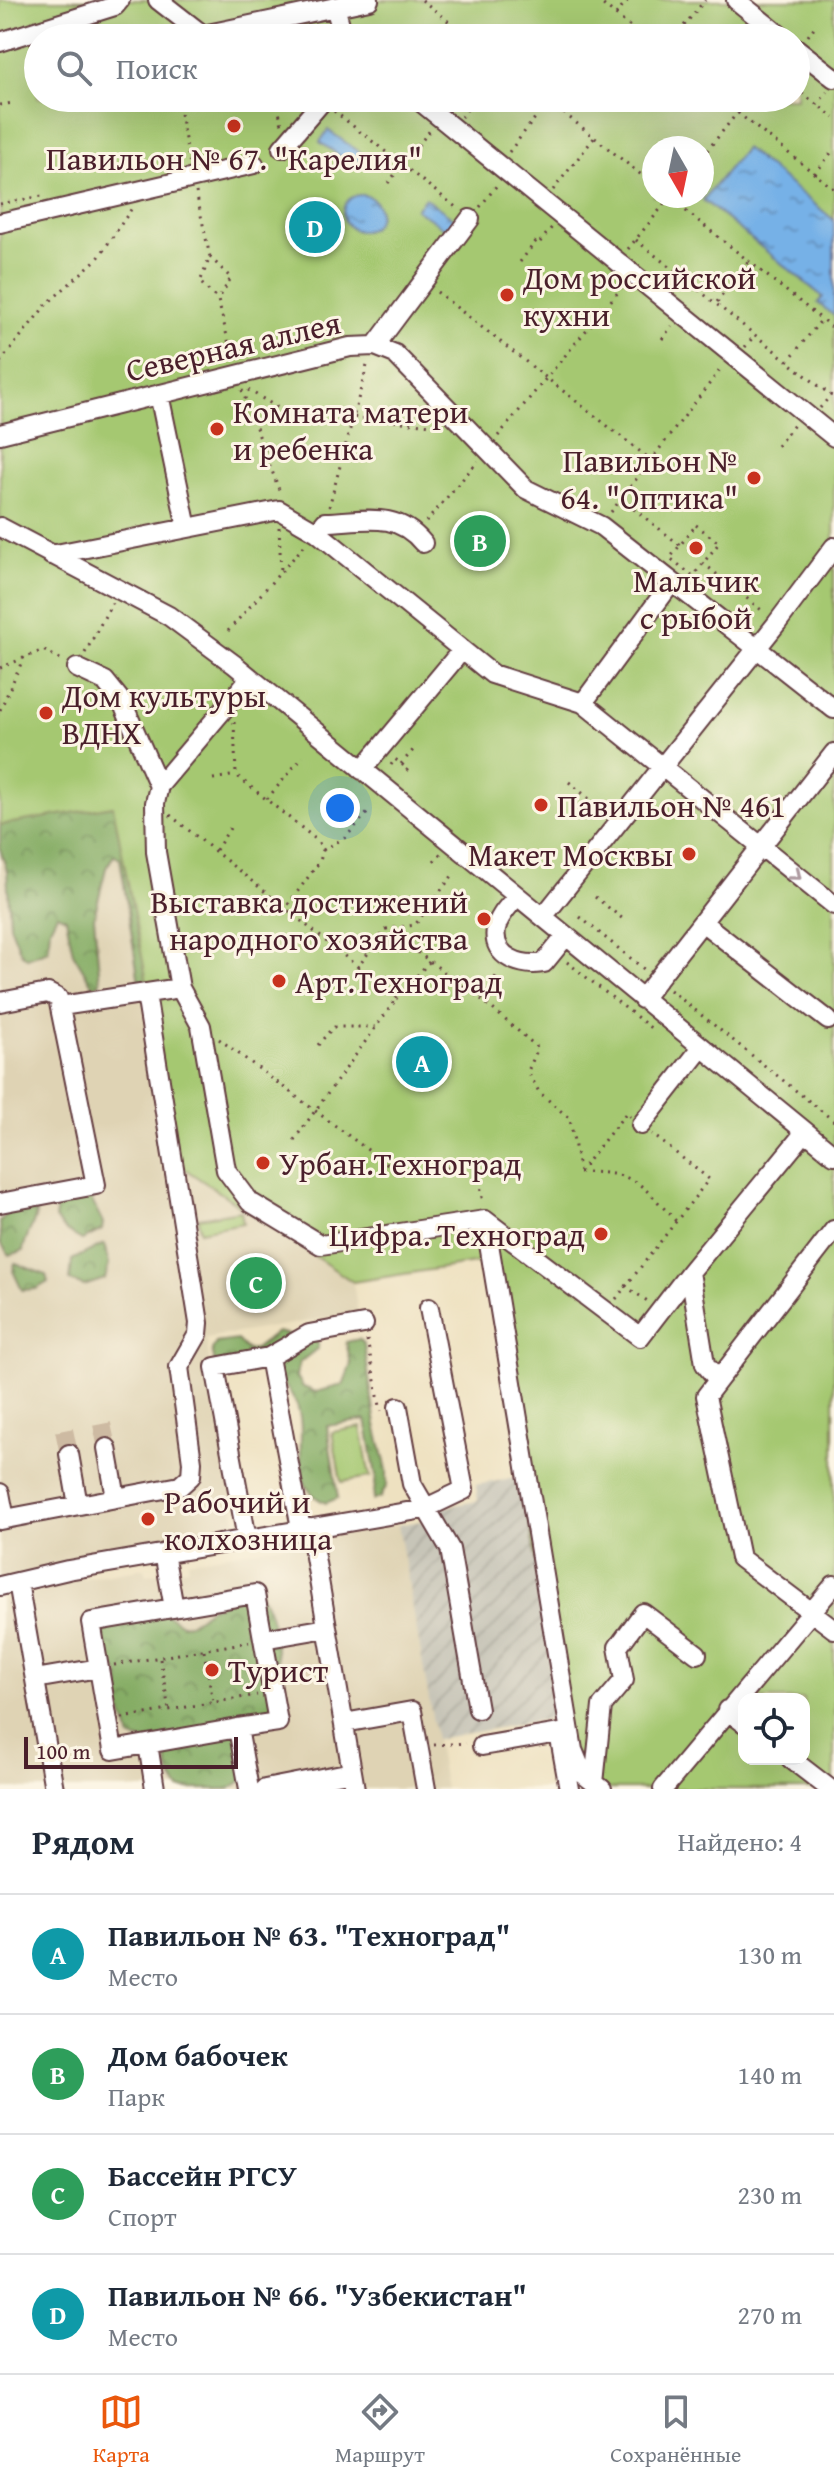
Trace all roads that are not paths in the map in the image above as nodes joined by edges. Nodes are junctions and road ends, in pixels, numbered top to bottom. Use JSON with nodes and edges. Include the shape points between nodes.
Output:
{"nodes":[{"id":1,"x":120,"y":0,"type":"edge"},
{"id":2,"x":158,"y":0,"type":"edge"},
{"id":3,"x":369,"y":0,"type":"edge"},
{"id":4,"x":736,"y":0,"type":"edge"},
{"id":5,"x":335,"y":7,"type":"junction"},
{"id":6,"x":58,"y":24,"type":"edge"},
{"id":7,"x":189,"y":24,"type":"edge"},
{"id":8,"x":255,"y":24,"type":"edge"},
{"id":9,"x":340,"y":24,"type":"edge"},
{"id":10,"x":766,"y":24,"type":"edge"},
{"id":11,"x":24,"y":34,"type":"edge"},
{"id":12,"x":0,"y":42,"type":"edge"},
{"id":13,"x":810,"y":60,"type":"edge"},
{"id":14,"x":834,"y":81,"type":"edge"},
{"id":15,"x":314,"y":112,"type":"edge"},
{"id":16,"x":433,"y":112,"type":"edge"},
{"id":17,"x":284,"y":146,"type":"road end"},
{"id":18,"x":254,"y":164,"type":"dead end"},
{"id":19,"x":470,"y":219,"type":"road end"},
{"id":20,"x":0,"y":223,"type":"edge"},
{"id":21,"x":372,"y":354,"type":"junction"},
{"id":22,"x":159,"y":394,"type":"junction"},
{"id":23,"x":0,"y":434,"type":"edge"},
{"id":24,"x":834,"y":437,"type":"edge"},
{"id":25,"x":0,"y":527,"type":"edge"},
{"id":26,"x":321,"y":527,"type":"junction"},
{"id":27,"x":187,"y":528,"type":"junction"},
{"id":28,"x":420,"y":538,"type":"road end"},
{"id":29,"x":834,"y":547,"type":"edge"},
{"id":30,"x":51,"y":555,"type":"junction"},
{"id":31,"x":672,"y":582,"type":"junction"},
{"id":32,"x":757,"y":649,"type":"junction"},
{"id":33,"x":462,"y":650,"type":"junction"},
{"id":34,"x":77,"y":668,"type":"road end"},
{"id":35,"x":250,"y":678,"type":"junction"},
{"id":36,"x":583,"y":703,"type":"junction"},
{"id":37,"x":834,"y":709,"type":"edge"},
{"id":38,"x":834,"y":753,"type":"edge"},
{"id":39,"x":662,"y":767,"type":"junction"},
{"id":40,"x":362,"y":770,"type":"junction"},
{"id":41,"x":157,"y":795,"type":"junction"},
{"id":42,"x":761,"y":847,"type":"junction"},
{"id":43,"x":517,"y":896,"type":"junction"},
{"id":44,"x":834,"y":905,"type":"edge"},
{"id":45,"x":543,"y":917,"type":"junction"},
{"id":46,"x":702,"y":922,"type":"junction"},
{"id":47,"x":566,"y":936,"type":"junction"},
{"id":48,"x":180,"y":988,"type":"junction"},
{"id":49,"x":146,"y":994,"type":"junction"},
{"id":50,"x":642,"y":999,"type":"junction"},
{"id":51,"x":0,"y":1002,"type":"edge"},
{"id":52,"x":61,"y":1006,"type":"junction"},
{"id":53,"x":828,"y":1020,"type":"dead end"},
{"id":54,"x":702,"y":1047,"type":"junction"},
{"id":55,"x":641,"y":1125,"type":"road end"},
{"id":56,"x":805,"y":1132,"type":"junction"},
{"id":57,"x":834,"y":1155,"type":"edge"},
{"id":58,"x":0,"y":1203,"type":"edge"},
{"id":59,"x":485,"y":1220,"type":"junction"},
{"id":60,"x":834,"y":1230,"type":"edge"},
{"id":61,"x":690,"y":1272,"type":"junction"},
{"id":62,"x":429,"y":1308,"type":"dead end"},
{"id":63,"x":364,"y":1324,"type":"dead end"},
{"id":64,"x":269,"y":1357,"type":"junction"},
{"id":65,"x":718,"y":1380,"type":"junction"},
{"id":66,"x":398,"y":1407,"type":"dead end"},
{"id":67,"x":107,"y":1448,"type":"tunnel mouth"},
{"id":68,"x":69,"y":1454,"type":"tunnel mouth"},
{"id":69,"x":0,"y":1493,"type":"edge"},
{"id":70,"x":116,"y":1498,"type":"junction"},
{"id":71,"x":78,"y":1505,"type":"junction"},
{"id":72,"x":424,"y":1509,"type":"junction"},
{"id":73,"x":2,"y":1520,"type":"edge"},
{"id":74,"x":306,"y":1529,"type":"junction"},
{"id":75,"x":247,"y":1539,"type":"junction"},
{"id":76,"x":164,"y":1553,"type":"junction"},
{"id":77,"x":9,"y":1584,"type":"edge"},
{"id":78,"x":834,"y":1585,"type":"edge"},
{"id":79,"x":174,"y":1608,"type":"junction"},
{"id":80,"x":812,"y":1614,"type":"junction"},
{"id":81,"x":327,"y":1628,"type":"junction"},
{"id":82,"x":834,"y":1629,"type":"edge"},
{"id":83,"x":263,"y":1639,"type":"junction"},
{"id":84,"x":697,"y":1654,"type":"dead end"},
{"id":85,"x":99,"y":1668,"type":"junction"},
{"id":86,"x":35,"y":1679,"type":"junction"},
{"id":87,"x":478,"y":1709,"type":"dead end"},
{"id":88,"x":727,"y":1710,"type":"junction"},
{"id":89,"x":738,"y":1718,"type":"edge"},
{"id":90,"x":344,"y":1723,"type":"junction"},
{"id":91,"x":238,"y":1728,"type":"junction"},
{"id":92,"x":148,"y":1744,"type":"junction"},
{"id":93,"x":482,"y":1746,"type":"road end"},
{"id":94,"x":799,"y":1765,"type":"edge"},
{"id":95,"x":354,"y":1781,"type":"edge"},
{"id":96,"x":598,"y":1786,"type":"edge"},
{"id":97,"x":54,"y":1789,"type":"edge"},
{"id":98,"x":155,"y":1789,"type":"edge"},
{"id":99,"x":258,"y":1789,"type":"edge"},
{"id":100,"x":426,"y":1789,"type":"edge"},
{"id":101,"x":569,"y":1789,"type":"edge"},
{"id":102,"x":663,"y":1789,"type":"edge"},
{"id":103,"x":830,"y":1789,"type":"edge"}],
"edges":[{"from":1,"to":6,"type":"street"},
{"from":2,"to":7,"type":"street"},
{"from":3,"to":5,"type":"street"},
{"from":4,"to":10,"type":"street"},
{"from":5,"to":8,"type":"street"},
{"from":5,"to":9,"type":"street"},
{"from":11,"to":12,"type":"street"},
{"from":13,"to":14,"type":"street"},
{"from":15,"to":17,"type":"street"},
{"from":16,"to":24,"type":"street"},
{"from":18,"to":20,"type":"street"},
{"from":19,"to":21,"type":"street"},
{"from":21,"to":22,"type":"street","name":"Северная аллея","via":[[350,347],[241,381]]},
{"from":21,"to":31,"type":"street","name":"Северная аллея","via":[[395,354],[526,489],[601,526]]},
{"from":22,"to":23,"type":"street","name":"Северная аллея"},
{"from":22,"to":27,"type":"street"},
{"from":25,"to":30,"type":"street"},
{"from":26,"to":27,"type":"street","via":[[279,510]]},
{"from":26,"to":28,"type":"street","via":[[391,520],[409,526]]},
{"from":26,"to":33,"type":"street"},
{"from":27,"to":30,"type":"street"},
{"from":29,"to":32,"type":"street"},
{"from":30,"to":35,"type":"street","via":[[169,616]]},
{"from":31,"to":32,"type":"street","name":"Северная аллея"},
{"from":31,"to":36,"type":"street"},
{"from":32,"to":37,"type":"street","name":"Северная аллея"},
{"from":32,"to":39,"type":"street"},
{"from":33,"to":36,"type":"street","via":[[492,674]]},
{"from":33,"to":40,"type":"street"},
{"from":34,"to":41,"type":"street","via":[[105,681],[122,702]]},
{"from":35,"to":40,"type":"street"},
{"from":35,"to":41,"type":"street"},
{"from":36,"to":39,"type":"street"},
{"from":38,"to":42,"type":"street"},
{"from":39,"to":42,"type":"street"},
{"from":39,"to":45,"type":"street"},
{"from":40,"to":43,"type":"street"},
{"from":41,"to":48,"type":"street","via":[[156,852]]},
{"from":42,"to":44,"type":"street","one_way":true},
{"from":42,"to":46,"type":"street"},
{"from":43,"to":45,"type":"street"},
{"from":43,"to":47,"type":"street","via":[[496,928],[496,942],[508,959],[526,966],[544,963]]},
{"from":45,"to":47,"type":"street"},
{"from":46,"to":50,"type":"street"},
{"from":46,"to":53,"type":"street"},
{"from":47,"to":50,"type":"street"},
{"from":48,"to":49,"type":"street"},
{"from":48,"to":59,"type":"street","via":[[201,1026],[226,1170],[250,1202],[321,1245]]},
{"from":49,"to":52,"type":"street"},
{"from":49,"to":70,"type":"street","via":[[199,1323],[179,1367],[192,1470],[180,1486]]},
{"from":50,"to":54,"type":"street"},
{"from":51,"to":52,"type":"street","via":[[52,993]]},
{"from":52,"to":58,"type":"street","via":[[96,1185]]},
{"from":54,"to":55,"type":"street"},
{"from":54,"to":56,"type":"street"},
{"from":56,"to":57,"type":"street"},
{"from":56,"to":61,"type":"street"},
{"from":59,"to":61,"type":"street","via":[[640,1337]]},
{"from":59,"to":96,"type":"street","via":[[573,1750],[583,1774]]},
{"from":60,"to":65,"type":"street"},
{"from":61,"to":65,"type":"street","via":[[705,1364]]},
{"from":62,"to":72,"type":"street","via":[[464,1490]]},
{"from":63,"to":64,"type":"street","via":[[309,1334]]},
{"from":64,"to":74,"type":"street"},
{"from":64,"to":75,"type":"street","via":[[215,1367]]},
{"from":65,"to":80,"type":"street","via":[[706,1396],[740,1558]]},
{"from":66,"to":72,"type":"street","via":[[412,1484]]},
{"from":67,"to":70,"type":"street"},
{"from":68,"to":71,"type":"street"},
{"from":69,"to":73,"type":"street"},
{"from":70,"to":71,"type":"street"},
{"from":71,"to":73,"type":"street"},
{"from":72,"to":74,"type":"street"},
{"from":72,"to":87,"type":"street","via":[[450,1549]]},
{"from":74,"to":75,"type":"street"},
{"from":74,"to":81,"type":"street"},
{"from":75,"to":76,"type":"street"},
{"from":76,"to":77,"type":"street"},
{"from":76,"to":79,"type":"street"},
{"from":77,"to":86,"type":"street"},
{"from":78,"to":80,"type":"street"},
{"from":79,"to":83,"type":"street","via":[[255,1594]]},
{"from":79,"to":85,"type":"street","via":[[91,1622]]},
{"from":80,"to":82,"type":"street"},
{"from":80,"to":88,"type":"street"},
{"from":81,"to":83,"type":"street"},
{"from":81,"to":90,"type":"street"},
{"from":83,"to":91,"type":"street","via":[[278,1722]]},
{"from":84,"to":96,"type":"street","via":[[643,1613],[618,1647],[624,1680],[602,1706]]},
{"from":85,"to":86,"type":"street"},
{"from":85,"to":92,"type":"street","via":[[113,1750]]},
{"from":86,"to":97,"type":"street"},
{"from":88,"to":89,"type":"street"},
{"from":88,"to":102,"type":"street"},
{"from":90,"to":95,"type":"street"},
{"from":90,"to":100,"type":"street","via":[[412,1711]]},
{"from":91,"to":92,"type":"street"},
{"from":91,"to":99,"type":"street"},
{"from":92,"to":98,"type":"street"},
{"from":93,"to":101,"type":"street","via":[[559,1733]]},
{"from":94,"to":103,"type":"street"},
{"from":95,"to":99,"type":"street"}]}
